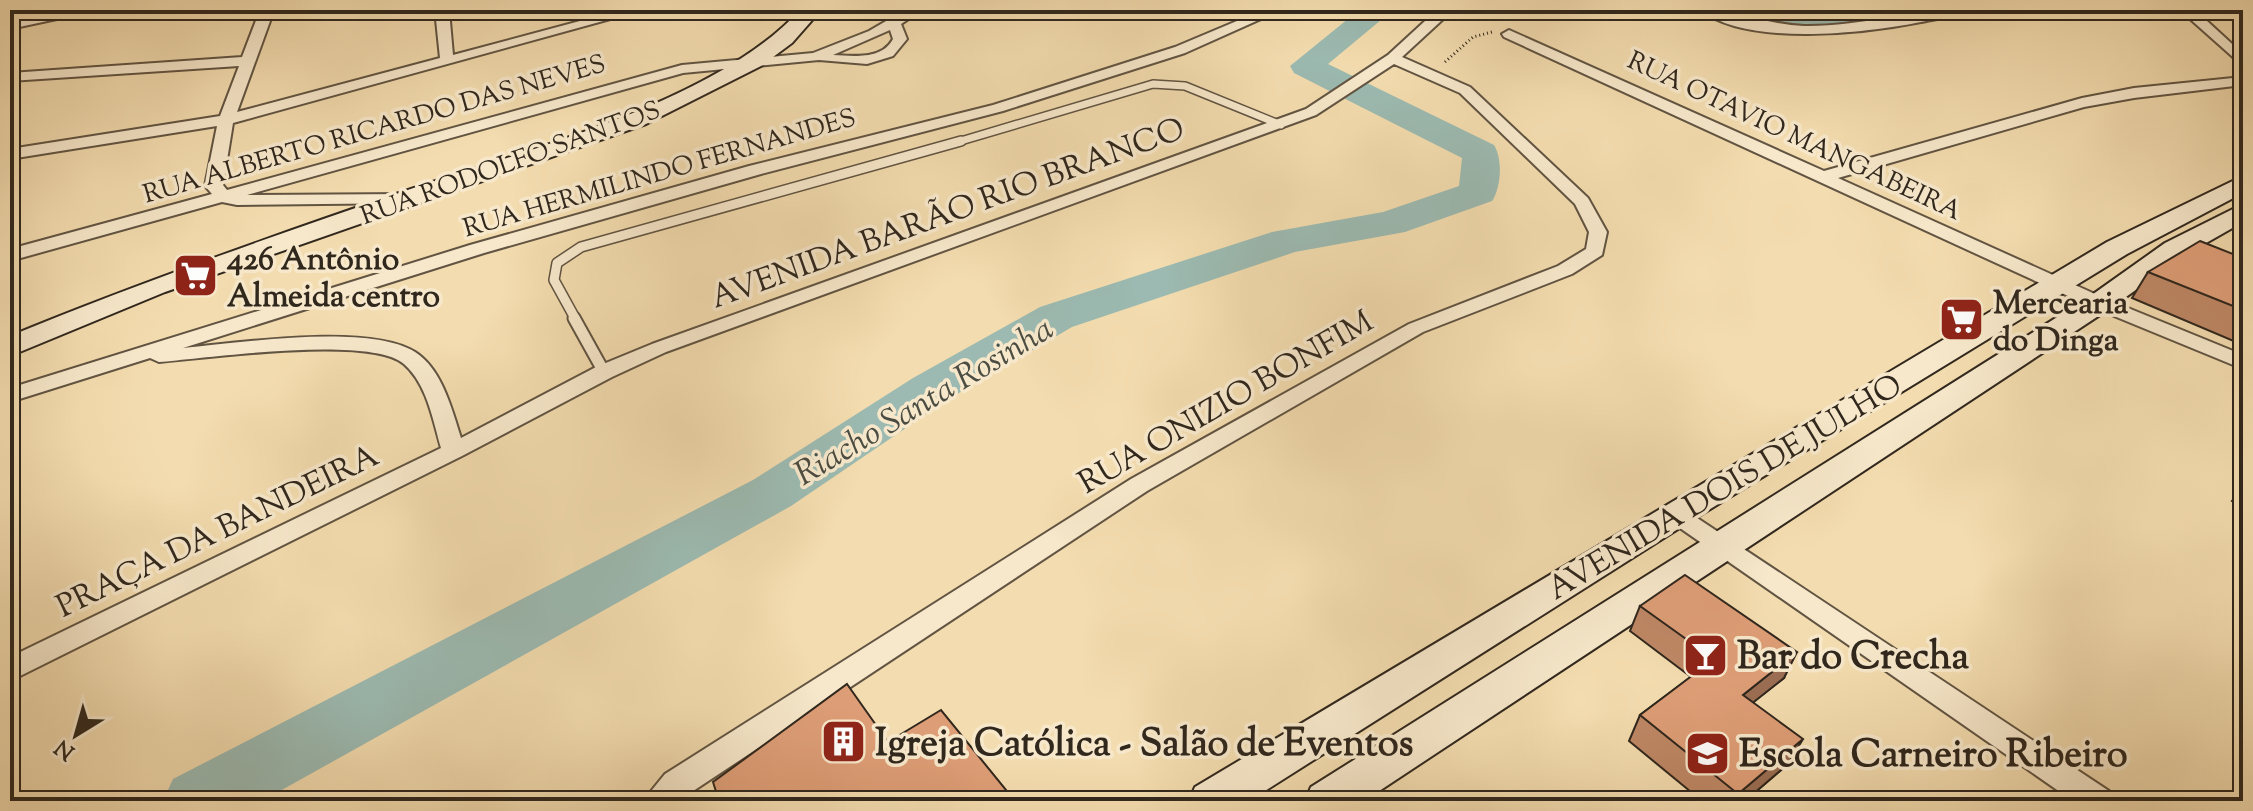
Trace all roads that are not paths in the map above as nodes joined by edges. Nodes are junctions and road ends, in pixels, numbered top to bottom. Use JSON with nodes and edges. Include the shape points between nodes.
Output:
{"nodes":[{"id":1,"x":92,"y":10,"type":"edge"},
{"id":2,"x":267,"y":10,"type":"edge"},
{"id":3,"x":442,"y":10,"type":"edge"},
{"id":4,"x":636,"y":10,"type":"edge"},
{"id":5,"x":811,"y":10,"type":"edge"},
{"id":6,"x":915,"y":10,"type":"edge"},
{"id":7,"x":1274,"y":10,"type":"edge"},
{"id":8,"x":1446,"y":10,"type":"edge"},
{"id":9,"x":1708,"y":10,"type":"edge"},
{"id":10,"x":1956,"y":10,"type":"edge"},
{"id":11,"x":2187,"y":10,"type":"edge"},
{"id":12,"x":608,"y":14,"type":"edge"},
{"id":13,"x":894,"y":24,"type":"junction"},
{"id":14,"x":10,"y":25,"type":"edge"},
{"id":15,"x":1509,"y":34,"type":"road end"},
{"id":16,"x":815,"y":57,"type":"junction"},
{"id":17,"x":1393,"y":58,"type":"junction"},
{"id":18,"x":2242,"y":60,"type":"edge"},
{"id":19,"x":246,"y":61,"type":"junction"},
{"id":20,"x":447,"y":62,"type":"junction"},
{"id":21,"x":754,"y":62,"type":"junction"},
{"id":22,"x":10,"y":77,"type":"edge"},
{"id":23,"x":2243,"y":81,"type":"edge"},
{"id":24,"x":226,"y":120,"type":"junction"},
{"id":25,"x":1281,"y":125,"type":"junction"},
{"id":26,"x":10,"y":154,"type":"edge"},
{"id":27,"x":1823,"y":177,"type":"junction"},
{"id":28,"x":2243,"y":183,"type":"edge"},
{"id":29,"x":224,"y":197,"type":"junction"},
{"id":30,"x":411,"y":199,"type":"junction"},
{"id":31,"x":2243,"y":212,"type":"edge"},
{"id":32,"x":10,"y":255,"type":"edge"},
{"id":33,"x":2058,"y":284,"type":"junction"},
{"id":34,"x":2099,"y":303,"type":"junction"},
{"id":35,"x":10,"y":347,"type":"edge"},
{"id":36,"x":116,"y":360,"type":"junction"},
{"id":37,"x":2243,"y":363,"type":"edge"},
{"id":38,"x":604,"y":372,"type":"junction"},
{"id":39,"x":1890,"y":386,"type":"junction"},
{"id":40,"x":10,"y":395,"type":"edge"},
{"id":41,"x":1935,"y":408,"type":"junction"},
{"id":42,"x":454,"y":451,"type":"junction"},
{"id":43,"x":1676,"y":513,"type":"junction"},
{"id":44,"x":1722,"y":544,"type":"junction"},
{"id":45,"x":10,"y":670,"type":"edge"},
{"id":46,"x":658,"y":801,"type":"edge"},
{"id":47,"x":1211,"y":801,"type":"edge"},
{"id":48,"x":1327,"y":801,"type":"edge"},
{"id":49,"x":2098,"y":801,"type":"edge"}],
"edges":[{"from":1,"to":14,"type":"street"},
{"from":2,"to":19,"type":"street"},
{"from":3,"to":20,"type":"street"},
{"from":4,"to":12,"type":"street"},
{"from":5,"to":21,"type":"street","name":"RUA RODOLFO SANTOS"},
{"from":6,"to":13,"type":"street"},
{"from":7,"to":36,"type":"street","name":"RUA HERMILINDO FERNANDES","via":[[1180,50],[998,108],[491,244]]},
{"from":8,"to":17,"type":"street","name":"AVENIDA BARÃO RIO BRANCO"},
{"from":9,"to":10,"type":"street","via":[[1770,26],[1824,31],[1863,30]]},
{"from":11,"to":18,"type":"street"},
{"from":12,"to":20,"type":"street"},
{"from":13,"to":16,"type":"street"},
{"from":13,"to":16,"type":"street","via":[[900,39],[889,53],[851,60]]},
{"from":15,"to":27,"type":"street","name":"RUA OTAVIO MANGABEIRA"},
{"from":16,"to":21,"type":"street","name":"RUA ALBERTO RICARDO DAS NEVES"},
{"from":17,"to":25,"type":"street","name":"AVENIDA BARÃO RIO BRANCO","via":[[1351,89]]},
{"from":17,"to":46,"type":"street","name":"RUA ONIZIO BONFIM","via":[[1465,90],[1582,202],[1598,232],[1595,251],[1565,270],[1416,328],[1139,485],[676,783]]},
{"from":19,"to":22,"type":"street"},
{"from":19,"to":24,"type":"street"},
{"from":20,"to":24,"type":"street"},
{"from":21,"to":29,"type":"street","name":"RUA ALBERTO RICARDO DAS NEVES","via":[[682,69]]},
{"from":21,"to":30,"type":"street","name":"RUA RODOLFO SANTOS","via":[[638,119]]},
{"from":23,"to":27,"type":"street","via":[[2082,103]]},
{"from":24,"to":26,"type":"street"},
{"from":24,"to":29,"type":"street","via":[[214,186]]},
{"from":25,"to":38,"type":"street","name":"AVENIDA BARÃO RIO BRANCO","via":[[738,318]]},
{"from":25,"to":38,"type":"lane","via":[[1185,86],[1153,84],[581,247],[557,263],[554,280]]},
{"from":27,"to":33,"type":"street","name":"RUA OTAVIO MANGABEIRA"},
{"from":28,"to":33,"type":"street","name":"AVENIDA DOIS DE JULHO","via":[[2172,217]]},
{"from":29,"to":30,"type":"street"},
{"from":29,"to":32,"type":"street","name":"RUA ALBERTO RICARDO DAS NEVES"},
{"from":30,"to":35,"type":"street","name":"RUA RODOLFO SANTOS","via":[[155,286]]},
{"from":31,"to":34,"type":"street","name":"AVENIDA DOIS DE JULHO","via":[[2175,249]]},
{"from":33,"to":34,"type":"street","name":"RUA OTAVIO MANGABEIRA"},
{"from":33,"to":39,"type":"street","name":"AVENIDA DOIS DE JULHO"},
{"from":34,"to":37,"type":"street","name":"RUA OTAVIO MANGABEIRA"},
{"from":34,"to":41,"type":"street","name":"AVENIDA DOIS DE JULHO"},
{"from":36,"to":40,"type":"street","name":"RUA HERMILINDO FERNANDES"},
{"from":36,"to":42,"type":"street","via":[[288,346],[379,346],[408,355],[431,384]]},
{"from":38,"to":42,"type":"street","name":"AVENIDA BARÃO RIO BRANCO"},
{"from":39,"to":41,"type":"street"},
{"from":39,"to":43,"type":"street","name":"AVENIDA DOIS DE JULHO"},
{"from":41,"to":44,"type":"street","name":"AVENIDA DOIS DE JULHO"},
{"from":42,"to":45,"type":"street","name":"PRAÇA DA BANDEIRA"},
{"from":43,"to":44,"type":"street"},
{"from":43,"to":47,"type":"street","name":"AVENIDA DOIS DE JULHO"},
{"from":44,"to":48,"type":"street","name":"AVENIDA DOIS DE JULHO"},
{"from":44,"to":49,"type":"street"}]}
